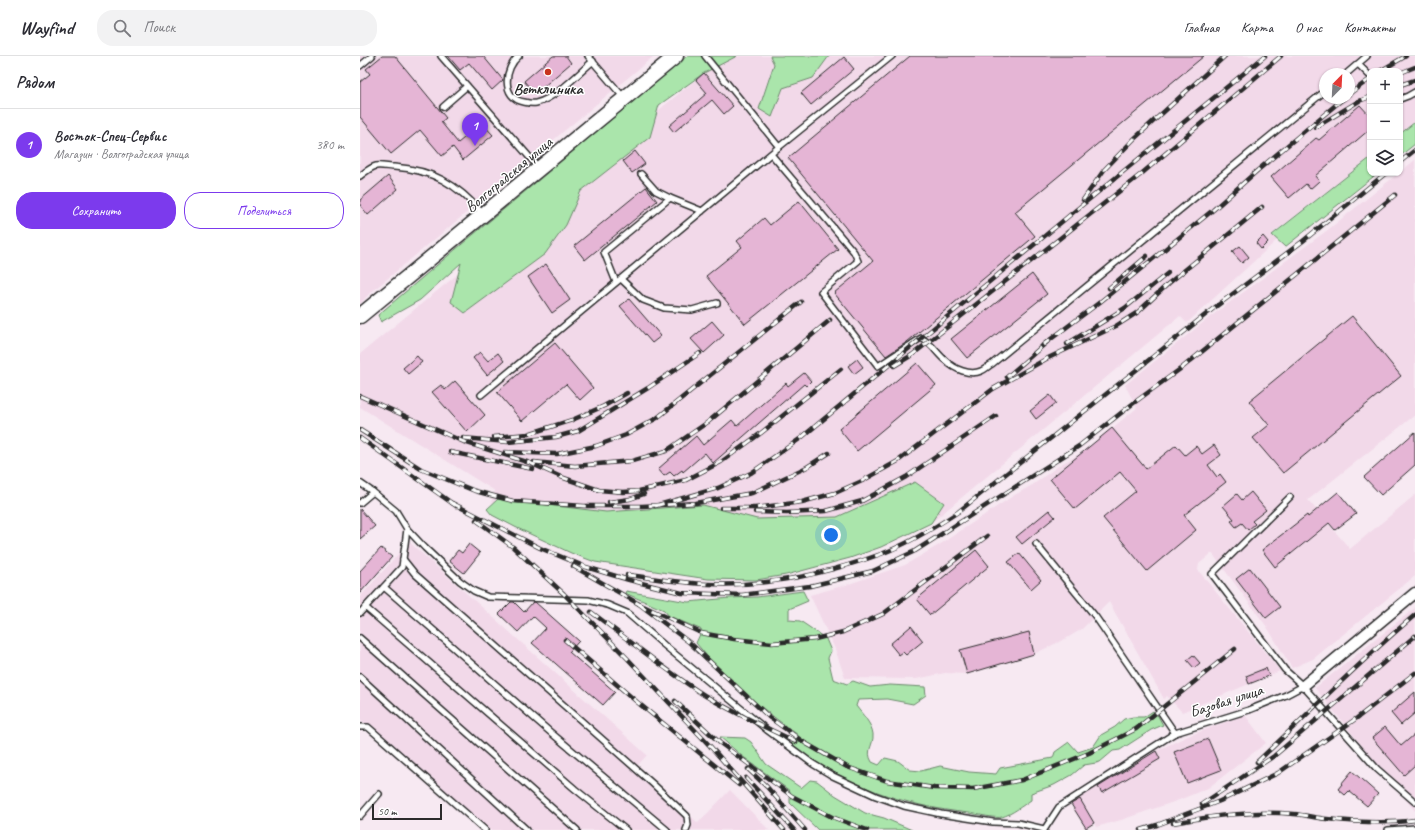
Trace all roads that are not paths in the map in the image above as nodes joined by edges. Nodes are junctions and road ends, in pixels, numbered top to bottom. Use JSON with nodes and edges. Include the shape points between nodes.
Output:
{"nodes":[{"id":1,"x":372,"y":56,"type":"edge"},
{"id":2,"x":440,"y":56,"type":"edge"},
{"id":3,"x":519,"y":56,"type":"edge"},
{"id":4,"x":588,"y":56,"type":"edge"},
{"id":5,"x":676,"y":56,"type":"edge"},
{"id":6,"x":705,"y":56,"type":"edge"},
{"id":7,"x":892,"y":56,"type":"edge"},
{"id":8,"x":1367,"y":56,"type":"edge"},
{"id":9,"x":593,"y":61,"type":"junction"},
{"id":10,"x":1358,"y":64,"type":"junction"},
{"id":11,"x":360,"y":66,"type":"edge"},
{"id":12,"x":1353,"y":68,"type":"edge"},
{"id":13,"x":1367,"y":73,"type":"edge"},
{"id":14,"x":467,"y":86,"type":"junction"},
{"id":15,"x":1415,"y":92,"type":"edge"},
{"id":16,"x":1319,"y":96,"type":"edge"},
{"id":17,"x":1403,"y":98,"type":"edge"},
{"id":18,"x":624,"y":99,"type":"junction"},
{"id":19,"x":443,"y":107,"type":"dead end"},
{"id":20,"x":779,"y":147,"type":"junction"},
{"id":21,"x":771,"y":154,"type":"junction"},
{"id":22,"x":540,"y":169,"type":"junction"},
{"id":23,"x":641,"y":174,"type":"dead end"},
{"id":24,"x":360,"y":176,"type":"edge"},
{"id":25,"x":670,"y":198,"type":"junction"},
{"id":26,"x":702,"y":211,"type":"junction"},
{"id":27,"x":484,"y":215,"type":"junction"},
{"id":28,"x":619,"y":281,"type":"junction"},
{"id":29,"x":717,"y":303,"type":"dead end"},
{"id":30,"x":363,"y":311,"type":"edge"},
{"id":31,"x":481,"y":395,"type":"dead end"},
{"id":32,"x":360,"y":483,"type":"edge"},
{"id":33,"x":373,"y":492,"type":"junction"},
{"id":34,"x":1290,"y":497,"type":"dead end"},
{"id":35,"x":360,"y":503,"type":"edge"},
{"id":36,"x":408,"y":529,"type":"junction"},
{"id":37,"x":1036,"y":544,"type":"dead end"},
{"id":38,"x":403,"y":559,"type":"junction"},
{"id":39,"x":384,"y":587,"type":"junction"},
{"id":40,"x":1415,"y":593,"type":"edge"},
{"id":41,"x":365,"y":607,"type":"junction"},
{"id":42,"x":360,"y":613,"type":"edge"},
{"id":43,"x":360,"y":638,"type":"edge"},
{"id":44,"x":360,"y":677,"type":"edge"},
{"id":45,"x":1303,"y":686,"type":"junction"},
{"id":46,"x":360,"y":727,"type":"edge"},
{"id":47,"x":1174,"y":733,"type":"junction"},
{"id":48,"x":379,"y":794,"type":"dead end"},
{"id":49,"x":1415,"y":802,"type":"edge"},
{"id":50,"x":360,"y":816,"type":"edge"},
{"id":51,"x":1415,"y":828,"type":"edge"},
{"id":52,"x":484,"y":830,"type":"edge"},
{"id":53,"x":527,"y":830,"type":"edge"},
{"id":54,"x":576,"y":830,"type":"edge"},
{"id":55,"x":626,"y":830,"type":"edge"},
{"id":56,"x":667,"y":830,"type":"edge"},
{"id":57,"x":686,"y":830,"type":"edge"},
{"id":58,"x":1044,"y":830,"type":"edge"},
{"id":59,"x":1388,"y":830,"type":"edge"}],
"edges":[{"from":1,"to":11,"type":"lane"},
{"from":2,"to":14,"type":"lane"},
{"from":3,"to":9,"type":"lane","via":[[510,66],[507,82],[510,93],[519,101],[534,104],[545,100],[567,84]]},
{"from":4,"to":9,"type":"lane"},
{"from":5,"to":18,"type":"main road","name":"Волгоградская улица"},
{"from":6,"to":20,"type":"lane"},
{"from":7,"to":20,"type":"lane"},
{"from":8,"to":10,"type":"lane"},
{"from":9,"to":18,"type":"lane"},
{"from":10,"to":12,"type":"lane"},
{"from":10,"to":13,"type":"lane"},
{"from":14,"to":19,"type":"lane"},
{"from":14,"to":22,"type":"lane"},
{"from":15,"to":17,"type":"lane"},
{"from":16,"to":21,"type":"lane","via":[[992,364],[970,373],[946,362],[928,342],[920,338],[878,366],[821,292],[858,261],[854,252]]},
{"from":18,"to":22,"type":"main road","name":"Волгоградская улица"},
{"from":20,"to":21,"type":"lane"},
{"from":21,"to":26,"type":"lane"},
{"from":22,"to":27,"type":"main road","name":"Волгоградская улица"},
{"from":23,"to":25,"type":"lane","via":[[656,192]]},
{"from":24,"to":27,"type":"lane","via":[[375,166],[431,174],[456,187]]},
{"from":25,"to":26,"type":"lane"},
{"from":25,"to":28,"type":"lane","via":[[604,252]]},
{"from":26,"to":28,"type":"lane"},
{"from":27,"to":30,"type":"main road","name":"Волгоградская улица"},
{"from":28,"to":29,"type":"lane","via":[[643,300],[664,308],[692,310]]},
{"from":28,"to":31,"type":"lane"},
{"from":32,"to":33,"type":"lane"},
{"from":33,"to":35,"type":"lane"},
{"from":33,"to":36,"type":"lane","via":[[396,511]]},
{"from":34,"to":45,"type":"lane","via":[[1212,574],[1285,670]]},
{"from":36,"to":38,"type":"lane"},
{"from":36,"to":58,"type":"lane","via":[[460,581],[488,597],[588,600],[627,613],[773,735],[813,764],[851,785],[904,806],[993,822],[1018,823]]},
{"from":37,"to":47,"type":"lane","via":[[1095,616]]},
{"from":38,"to":39,"type":"lane","via":[[402,567]]},
{"from":38,"to":57,"type":"lane","via":[[415,574],[654,784],[687,816]]},
{"from":39,"to":41,"type":"lane"},
{"from":39,"to":56,"type":"lane"},
{"from":40,"to":45,"type":"street","name":"Базовая улица"},
{"from":41,"to":42,"type":"lane"},
{"from":41,"to":55,"type":"lane"},
{"from":43,"to":54,"type":"lane"},
{"from":44,"to":53,"type":"lane"},
{"from":45,"to":47,"type":"lane","name":"Базовая улица","via":[[1249,710]]},
{"from":45,"to":49,"type":"lane","via":[[1377,769]]},
{"from":46,"to":52,"type":"lane","via":[[368,727]]},
{"from":47,"to":58,"type":"lane","name":"Базовая улица","via":[[1059,807]]},
{"from":48,"to":50,"type":"lane"},
{"from":51,"to":59,"type":"lane"}]}
